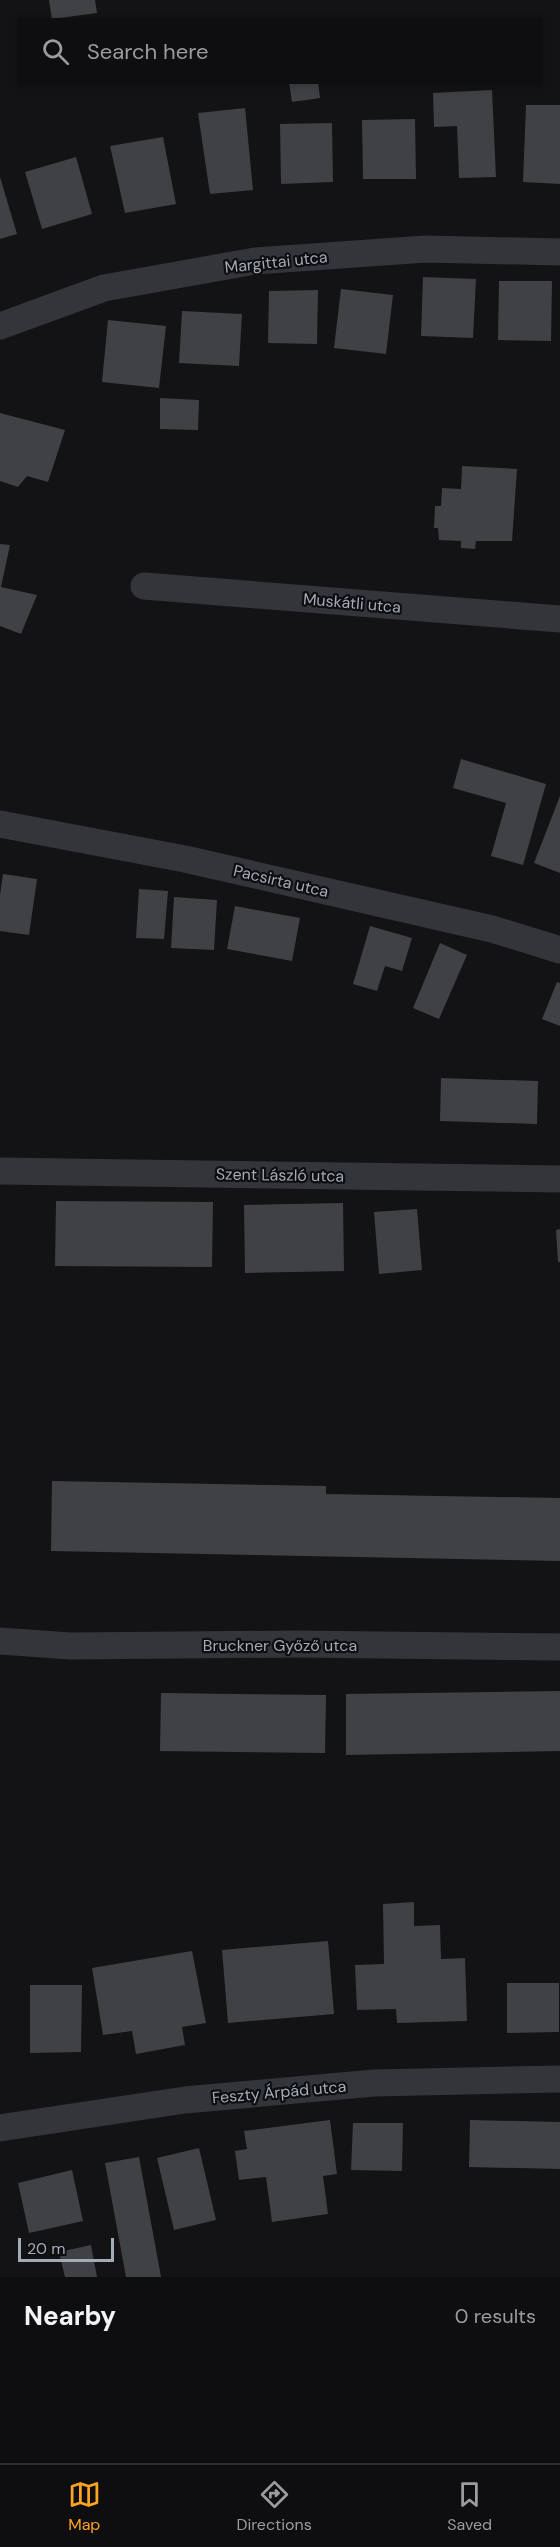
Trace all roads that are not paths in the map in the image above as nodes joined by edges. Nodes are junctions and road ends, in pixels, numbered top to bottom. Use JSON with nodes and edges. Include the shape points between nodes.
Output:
{"nodes":[{"id":1,"x":560,"y":252,"type":"edge"},
{"id":2,"x":0,"y":326,"type":"edge"},
{"id":3,"x":144,"y":586,"type":"dead end"},
{"id":4,"x":560,"y":619,"type":"edge"},
{"id":5,"x":0,"y":824,"type":"edge"},
{"id":6,"x":560,"y":950,"type":"edge"},
{"id":7,"x":0,"y":1171,"type":"edge"},
{"id":8,"x":560,"y":1179,"type":"edge"},
{"id":9,"x":0,"y":1641,"type":"edge"},
{"id":10,"x":560,"y":1647,"type":"edge"},
{"id":11,"x":560,"y":2079,"type":"edge"},
{"id":12,"x":0,"y":2128,"type":"edge"}],
"edges":[{"from":1,"to":2,"type":"street","name":"Margittai utca","via":[[426,249],[255,261],[104,288]]},
{"from":3,"to":4,"type":"street","name":"Muskátli utca"},
{"from":5,"to":6,"type":"street","name":"Pacsirta utca","via":[[208,864],[492,929]]},
{"from":7,"to":8,"type":"street","name":"Szent László utca"},
{"from":9,"to":10,"type":"street","name":"Bruckner Győző utca","via":[[70,1646]]},
{"from":11,"to":12,"type":"street","name":"Feszty Árpád utca","via":[[374,2083],[279,2091],[185,2100]]}]}
